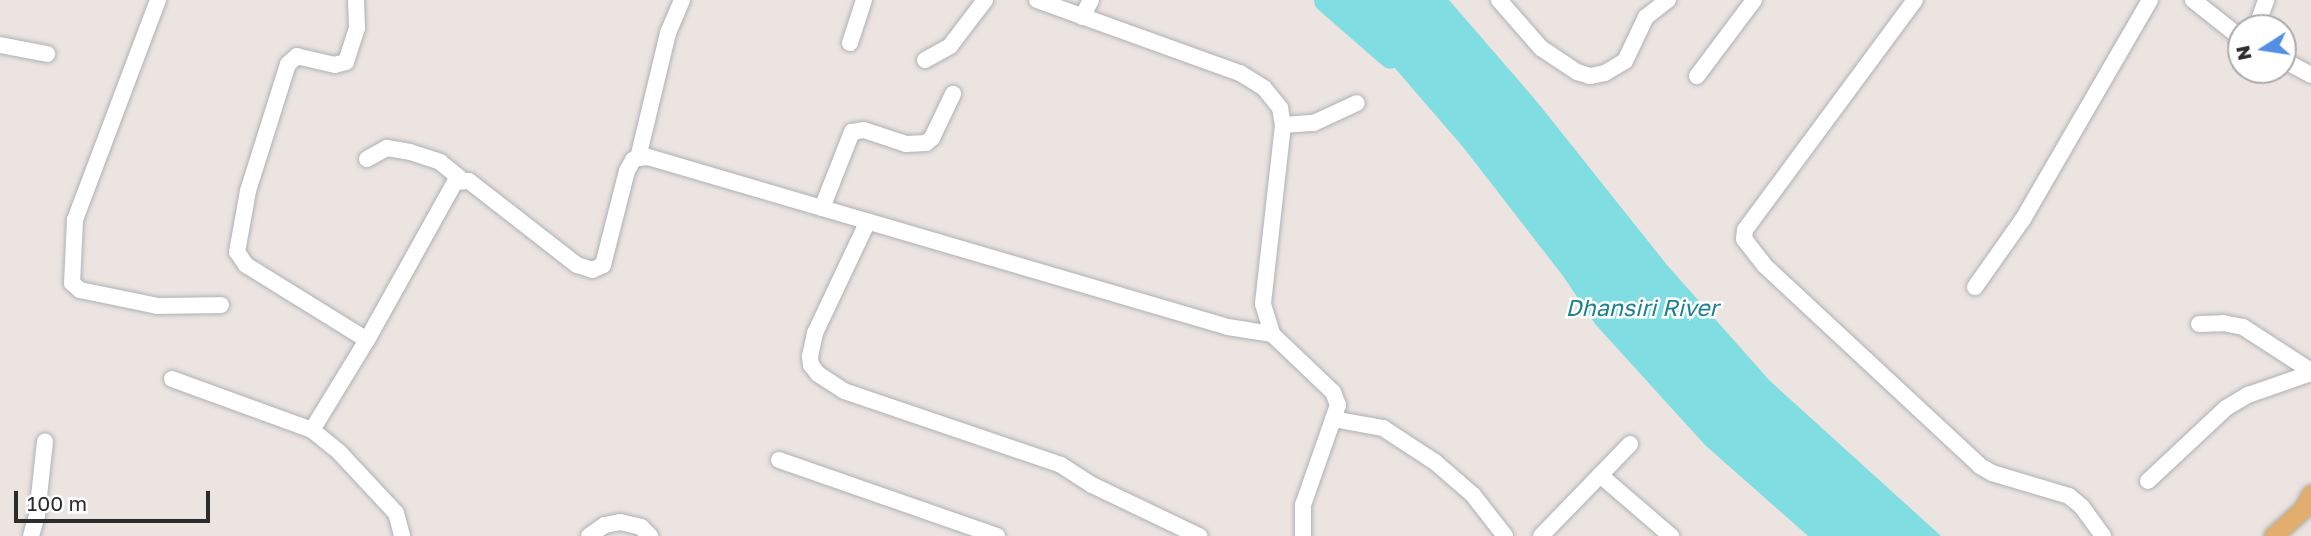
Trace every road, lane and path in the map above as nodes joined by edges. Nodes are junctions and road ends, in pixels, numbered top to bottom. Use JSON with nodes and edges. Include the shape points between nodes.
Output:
{"nodes":[{"id":1,"x":158,"y":0,"type":"edge"},
{"id":2,"x":356,"y":0,"type":"edge"},
{"id":3,"x":682,"y":0,"type":"edge"},
{"id":4,"x":864,"y":0,"type":"edge"},
{"id":5,"x":985,"y":0,"type":"edge"},
{"id":6,"x":1038,"y":0,"type":"edge"},
{"id":7,"x":1091,"y":0,"type":"edge"},
{"id":8,"x":1499,"y":0,"type":"edge"},
{"id":9,"x":1668,"y":0,"type":"edge"},
{"id":10,"x":1754,"y":0,"type":"edge"},
{"id":11,"x":1915,"y":0,"type":"edge"},
{"id":12,"x":2150,"y":0,"type":"edge"},
{"id":13,"x":2193,"y":0,"type":"edge"},
{"id":14,"x":1082,"y":17,"type":"junction"},
{"id":15,"x":2227,"y":27,"type":"edge"},
{"id":16,"x":850,"y":43,"type":"dead end"},
{"id":17,"x":0,"y":45,"type":"edge"},
{"id":18,"x":47,"y":54,"type":"dead end"},
{"id":19,"x":925,"y":60,"type":"dead end"},
{"id":20,"x":1697,"y":76,"type":"dead end"},
{"id":21,"x":953,"y":94,"type":"dead end"},
{"id":22,"x":1357,"y":103,"type":"dead end"},
{"id":23,"x":1283,"y":125,"type":"junction"},
{"id":24,"x":638,"y":158,"type":"junction"},
{"id":25,"x":368,"y":159,"type":"dead end"},
{"id":26,"x":461,"y":179,"type":"junction"},
{"id":27,"x":822,"y":208,"type":"junction"},
{"id":28,"x":867,"y":223,"type":"junction"},
{"id":29,"x":1975,"y":288,"type":"dead end"},
{"id":30,"x":221,"y":305,"type":"dead end"},
{"id":31,"x":2199,"y":324,"type":"dead end"},
{"id":32,"x":1272,"y":334,"type":"junction"},
{"id":33,"x":367,"y":340,"type":"junction"},
{"id":34,"x":2311,"y":372,"type":"edge"},
{"id":35,"x":172,"y":379,"type":"dead end"},
{"id":36,"x":1333,"y":419,"type":"junction"},
{"id":37,"x":312,"y":430,"type":"junction"},
{"id":38,"x":45,"y":440,"type":"dead end"},
{"id":39,"x":1630,"y":444,"type":"dead end"},
{"id":40,"x":779,"y":460,"type":"dead end"},
{"id":41,"x":1600,"y":475,"type":"junction"},
{"id":42,"x":2148,"y":481,"type":"dead end"},
{"id":43,"x":2308,"y":507,"type":"edge"},
{"id":44,"x":30,"y":536,"type":"edge"},
{"id":45,"x":402,"y":536,"type":"edge"},
{"id":46,"x":589,"y":536,"type":"edge"},
{"id":47,"x":650,"y":536,"type":"edge"},
{"id":48,"x":998,"y":536,"type":"edge"},
{"id":49,"x":1199,"y":536,"type":"edge"},
{"id":50,"x":1303,"y":536,"type":"edge"},
{"id":51,"x":1505,"y":536,"type":"edge"},
{"id":52,"x":1541,"y":536,"type":"edge"},
{"id":53,"x":1671,"y":536,"type":"edge"},
{"id":54,"x":2103,"y":536,"type":"edge"},
{"id":55,"x":2273,"y":536,"type":"edge"}],
"edges":[{"from":1,"to":30,"type":"street","via":[[75,220],[72,283],[80,290],[158,306]]},
{"from":2,"to":33,"type":"street","via":[[357,28],[346,62],[335,65],[297,56],[288,64],[248,191],[237,251],[246,265]]},
{"from":3,"to":24,"type":"street","via":[[668,33]]},
{"from":4,"to":16,"type":"street"},
{"from":5,"to":19,"type":"street","via":[[950,46]]},
{"from":6,"to":14,"type":"street"},
{"from":7,"to":14,"type":"street"},
{"from":8,"to":9,"type":"street","via":[[1541,48],[1590,76],[1625,61],[1646,17]]},
{"from":10,"to":20,"type":"street"},
{"from":11,"to":54,"type":"street","via":[[1745,230],[1746,245],[1980,466],[2069,496]]},
{"from":12,"to":29,"type":"street","via":[[2023,219]]},
{"from":13,"to":15,"type":"street"},
{"from":14,"to":23,"type":"street","via":[[1253,79],[1275,99]]},
{"from":17,"to":18,"type":"street"},
{"from":21,"to":27,"type":"street","via":[[926,143],[906,144],[864,130],[852,132]]},
{"from":22,"to":23,"type":"street","via":[[1314,123]]},
{"from":23,"to":32,"type":"street","via":[[1263,304]]},
{"from":24,"to":26,"type":"street","via":[[626,172],[603,265],[592,270],[577,265],[478,187]]},
{"from":24,"to":27,"type":"street"},
{"from":25,"to":26,"type":"street","via":[[387,149],[410,152],[440,162]]},
{"from":26,"to":33,"type":"street","via":[[449,190]]},
{"from":27,"to":28,"type":"street"},
{"from":28,"to":32,"type":"street","via":[[1228,327]]},
{"from":28,"to":49,"type":"street","via":[[815,333],[810,356],[818,374],[844,391],[1061,465],[1092,485]]},
{"from":31,"to":34,"type":"street","via":[[2243,327]]},
{"from":32,"to":36,"type":"street","via":[[1333,392],[1338,405]]},
{"from":33,"to":37,"type":"street"},
{"from":34,"to":42,"type":"street","via":[[2226,408]]},
{"from":35,"to":37,"type":"street"},
{"from":36,"to":50,"type":"street","via":[[1303,505]]},
{"from":36,"to":51,"type":"street","via":[[1383,428],[1441,467],[1473,495]]},
{"from":37,"to":45,"type":"street","via":[[396,513]]},
{"from":38,"to":44,"type":"street","via":[[37,515]]},
{"from":39,"to":41,"type":"street"},
{"from":40,"to":48,"type":"street"},
{"from":41,"to":52,"type":"street"},
{"from":41,"to":53,"type":"street"},
{"from":43,"to":55,"type":"main road"},
{"from":46,"to":47,"type":"street","via":[[620,522],[641,527]]}]}
